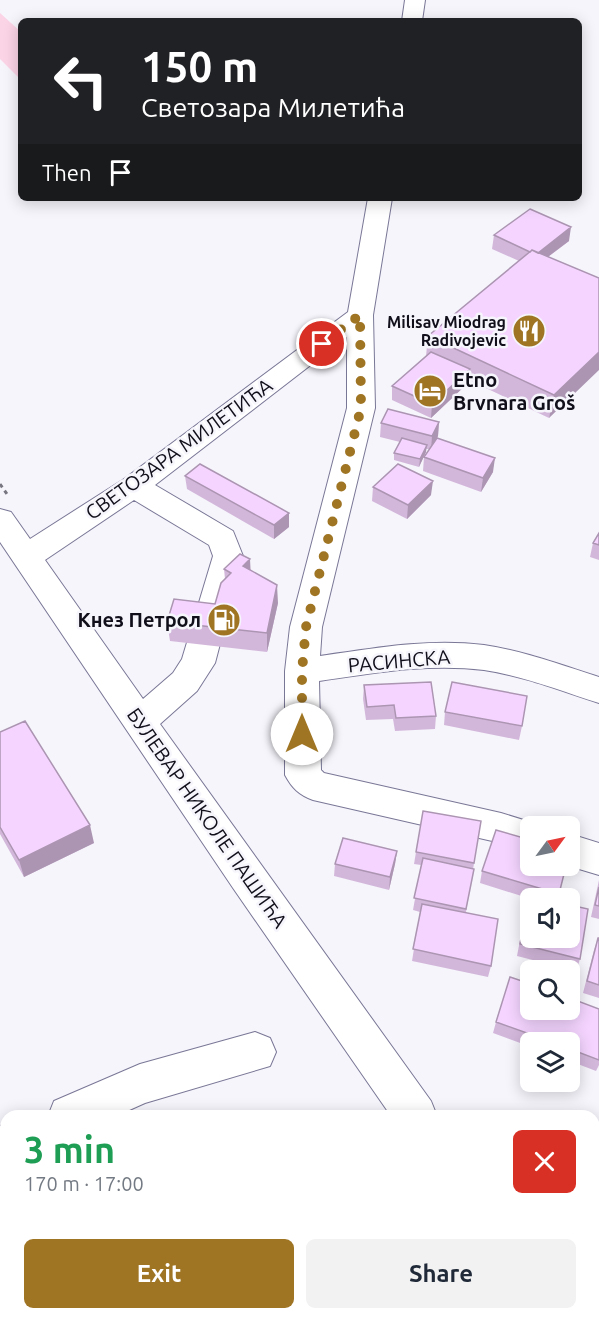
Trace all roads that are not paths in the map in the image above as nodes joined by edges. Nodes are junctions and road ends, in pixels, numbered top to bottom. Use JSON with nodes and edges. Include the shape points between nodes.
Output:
{"nodes":[{"id":1,"x":415,"y":0,"type":"edge"},
{"id":2,"x":412,"y":18,"type":"edge"},
{"id":3,"x":379,"y":201,"type":"edge"},
{"id":4,"x":360,"y":315,"type":"junction"},
{"id":5,"x":134,"y":486,"type":"junction"},
{"id":6,"x":0,"y":519,"type":"edge"},
{"id":7,"x":26,"y":557,"type":"junction"},
{"id":8,"x":302,"y":671,"type":"junction"},
{"id":9,"x":599,"y":690,"type":"edge"},
{"id":10,"x":140,"y":721,"type":"junction"},
{"id":11,"x":520,"y":834,"type":"edge"},
{"id":12,"x":580,"y":853,"type":"edge"},
{"id":13,"x":599,"y":859,"type":"edge"},
{"id":14,"x":255,"y":1052,"type":"dead end"},
{"id":15,"x":82,"y":1110,"type":"edge"},
{"id":16,"x":412,"y":1110,"type":"edge"}],
"edges":[{"from":1,"to":2,"type":"street"},
{"from":3,"to":4,"type":"street"},
{"from":4,"to":5,"type":"street","name":"СВЕТОЗАРА МИЛЕТИЋА"},
{"from":4,"to":8,"type":"street","via":[[361,408],[306,627]]},
{"from":5,"to":7,"type":"street","name":"СВЕТОЗАРА МИЛЕТИЋА"},
{"from":5,"to":10,"type":"street","via":[[222,539],[228,556],[198,663],[185,682]]},
{"from":6,"to":7,"type":"street","name":"БУЛЕВАР НИКОЛЕ ПАШИЋА"},
{"from":7,"to":10,"type":"street","name":"БУЛЕВАР НИКОЛЕ ПАШИЋА"},
{"from":8,"to":9,"type":"street","name":"РАСИНСКА","via":[[421,655],[467,656],[542,671]]},
{"from":8,"to":11,"type":"street","via":[[303,775],[313,784]]},
{"from":10,"to":16,"type":"street","name":"БУЛЕВАР НИКОЛЕ ПАШИЋА"},
{"from":12,"to":13,"type":"street"},
{"from":14,"to":15,"type":"street","via":[[140,1084]]}]}
